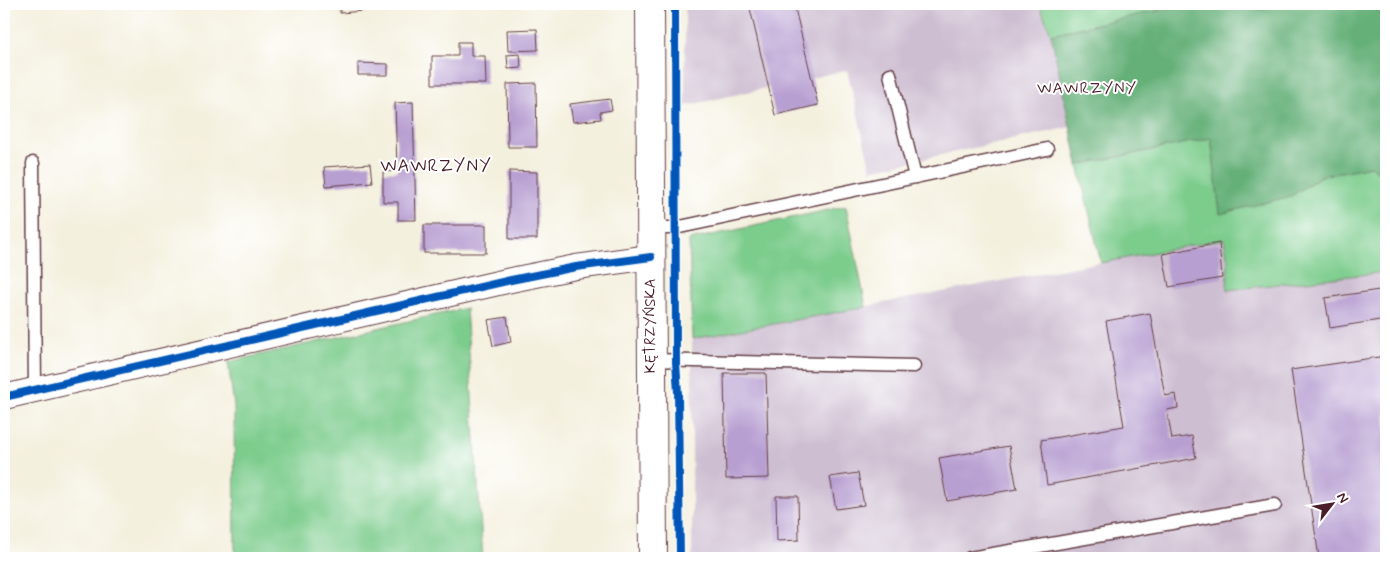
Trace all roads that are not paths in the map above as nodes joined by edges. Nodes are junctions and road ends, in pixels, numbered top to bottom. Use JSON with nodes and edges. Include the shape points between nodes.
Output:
{"nodes":[{"id":1,"x":650,"y":4,"type":"edge"},
{"id":2,"x":890,"y":74,"type":"dead end"},
{"id":3,"x":1047,"y":149,"type":"dead end"},
{"id":4,"x":33,"y":163,"type":"dead end"},
{"id":5,"x":915,"y":177,"type":"junction"},
{"id":6,"x":650,"y":228,"type":"junction"},
{"id":7,"x":650,"y":257,"type":"junction"},
{"id":8,"x":651,"y":360,"type":"junction"},
{"id":9,"x":914,"y":366,"type":"dead end"},
{"id":10,"x":35,"y":390,"type":"junction"},
{"id":11,"x":4,"y":397,"type":"edge"},
{"id":12,"x":1275,"y":505,"type":"dead end"},
{"id":13,"x":653,"y":558,"type":"edge"},
{"id":14,"x":970,"y":558,"type":"edge"}],
"edges":[{"from":1,"to":6,"type":"main road","name":"KĘTRZYŃSKA"},
{"from":2,"to":5,"type":"lane"},
{"from":3,"to":5,"type":"lane"},
{"from":4,"to":10,"type":"lane"},
{"from":5,"to":6,"type":"lane","via":[[675,228]]},
{"from":6,"to":7,"type":"main road","name":"KĘTRZYŃSKA"},
{"from":7,"to":8,"type":"main road","name":"KĘTRZYŃSKA"},
{"from":7,"to":10,"type":"street","via":[[511,280]]},
{"from":8,"to":9,"type":"lane"},
{"from":8,"to":13,"type":"main road","name":"KĘTRZYŃSKA"},
{"from":10,"to":11,"type":"street"},
{"from":12,"to":14,"type":"lane"}]}
